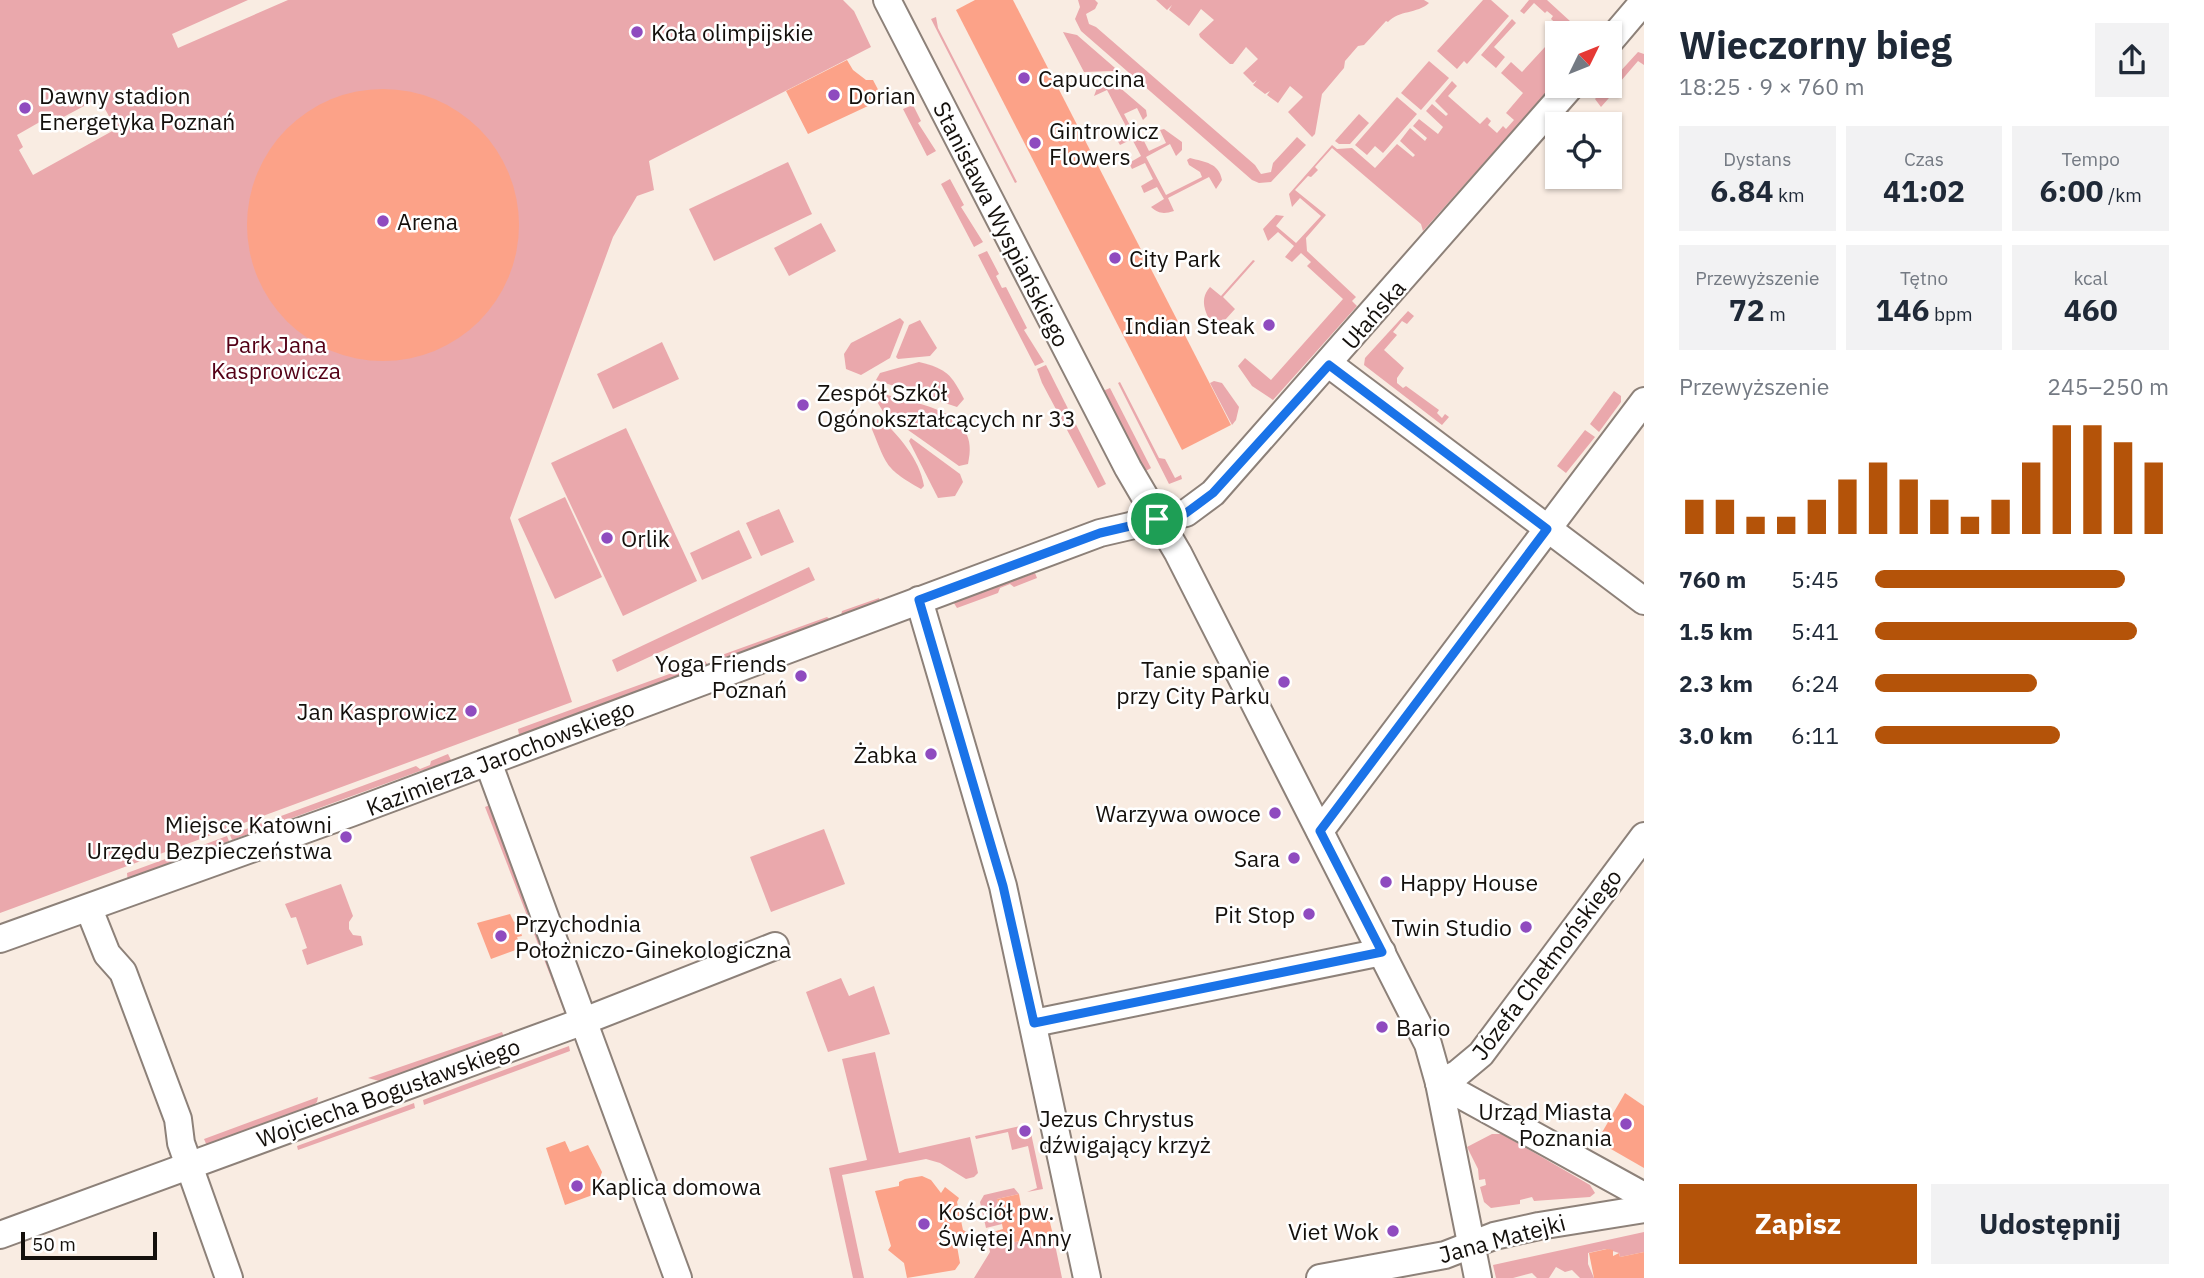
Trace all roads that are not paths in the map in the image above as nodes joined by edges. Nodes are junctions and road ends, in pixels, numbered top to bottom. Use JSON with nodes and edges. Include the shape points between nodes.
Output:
{"nodes":[{"id":1,"x":887,"y":0,"type":"edge"},
{"id":2,"x":1639,"y":16,"type":"edge"},
{"id":3,"x":1622,"y":31,"type":"edge"},
{"id":4,"x":1561,"y":98,"type":"edge"},
{"id":5,"x":1329,"y":365,"type":"junction"},
{"id":6,"x":1644,"y":401,"type":"edge"},
{"id":7,"x":1157,"y":519,"type":"junction"},
{"id":8,"x":1547,"y":529,"type":"junction"},
{"id":9,"x":919,"y":600,"type":"junction"},
{"id":10,"x":1644,"y":601,"type":"edge"},
{"id":11,"x":488,"y":762,"type":"junction"},
{"id":12,"x":1320,"y":831,"type":"junction"},
{"id":13,"x":1644,"y":836,"type":"edge"},
{"id":14,"x":89,"y":909,"type":"junction"},
{"id":15,"x":0,"y":939,"type":"edge"},
{"id":16,"x":775,"y":946,"type":"dead end"},
{"id":17,"x":1382,"y":952,"type":"junction"},
{"id":18,"x":584,"y":1021,"type":"junction"},
{"id":19,"x":1034,"y":1023,"type":"junction"},
{"id":20,"x":1439,"y":1083,"type":"junction"},
{"id":21,"x":184,"y":1154,"type":"junction"},
{"id":22,"x":1644,"y":1196,"type":"edge"},
{"id":23,"x":1644,"y":1209,"type":"edge"},
{"id":24,"x":0,"y":1234,"type":"edge"},
{"id":25,"x":1471,"y":1245,"type":"junction"},
{"id":26,"x":229,"y":1278,"type":"edge"},
{"id":27,"x":678,"y":1278,"type":"edge"},
{"id":28,"x":1087,"y":1278,"type":"edge"},
{"id":29,"x":1320,"y":1278,"type":"edge"},
{"id":30,"x":1478,"y":1278,"type":"edge"}],
"edges":[{"from":1,"to":7,"type":"street","name":"Stanisława Wyspiańskiego"},
{"from":2,"to":3,"type":"street"},
{"from":4,"to":5,"type":"street","name":"Ułańska"},
{"from":5,"to":7,"type":"street","name":"Ułańska","via":[[1213,493],[1186,513]]},
{"from":5,"to":8,"type":"street"},
{"from":6,"to":8,"type":"street"},
{"from":7,"to":9,"type":"street","name":"Kazimierza Jarochowskiego","via":[[1100,533]]},
{"from":7,"to":12,"type":"street","name":"Stanisława Wyspiańskiego"},
{"from":8,"to":10,"type":"street"},
{"from":8,"to":12,"type":"street"},
{"from":9,"to":11,"type":"street","name":"Kazimierza Jarochowskiego"},
{"from":9,"to":19,"type":"street","via":[[1003,886]]},
{"from":11,"to":14,"type":"street","name":"Kazimierza Jarochowskiego"},
{"from":11,"to":18,"type":"street"},
{"from":12,"to":17,"type":"street","name":"Stanisława Wyspiańskiego"},
{"from":13,"to":20,"type":"street","name":"Józefa Chełmońskiego","via":[[1480,1054]]},
{"from":14,"to":15,"type":"street","name":"Kazimierza Jarochowskiego"},
{"from":14,"to":21,"type":"street","via":[[107,954],[106,979],[162,1124]]},
{"from":16,"to":18,"type":"street","name":"Wojciecha Bogusławskiego"},
{"from":17,"to":19,"type":"street"},
{"from":17,"to":20,"type":"street","name":"Stanisława Wyspiańskiego","via":[[1429,1044]]},
{"from":18,"to":21,"type":"street","name":"Wojciecha Bogusławskiego"},
{"from":18,"to":27,"type":"street"},
{"from":19,"to":28,"type":"street"},
{"from":20,"to":22,"type":"street"},
{"from":20,"to":25,"type":"street","name":"Stanisława Wyspiańskiego"},
{"from":21,"to":24,"type":"street","name":"Wojciecha Bogusławskiego"},
{"from":21,"to":26,"type":"street"},
{"from":23,"to":25,"type":"street","name":"Jana Matejki","via":[[1566,1220]]},
{"from":25,"to":29,"type":"street","name":"Jana Matejki","via":[[1445,1255]]},
{"from":25,"to":30,"type":"street","name":"Stanisława Wyspiańskiego"}]}
